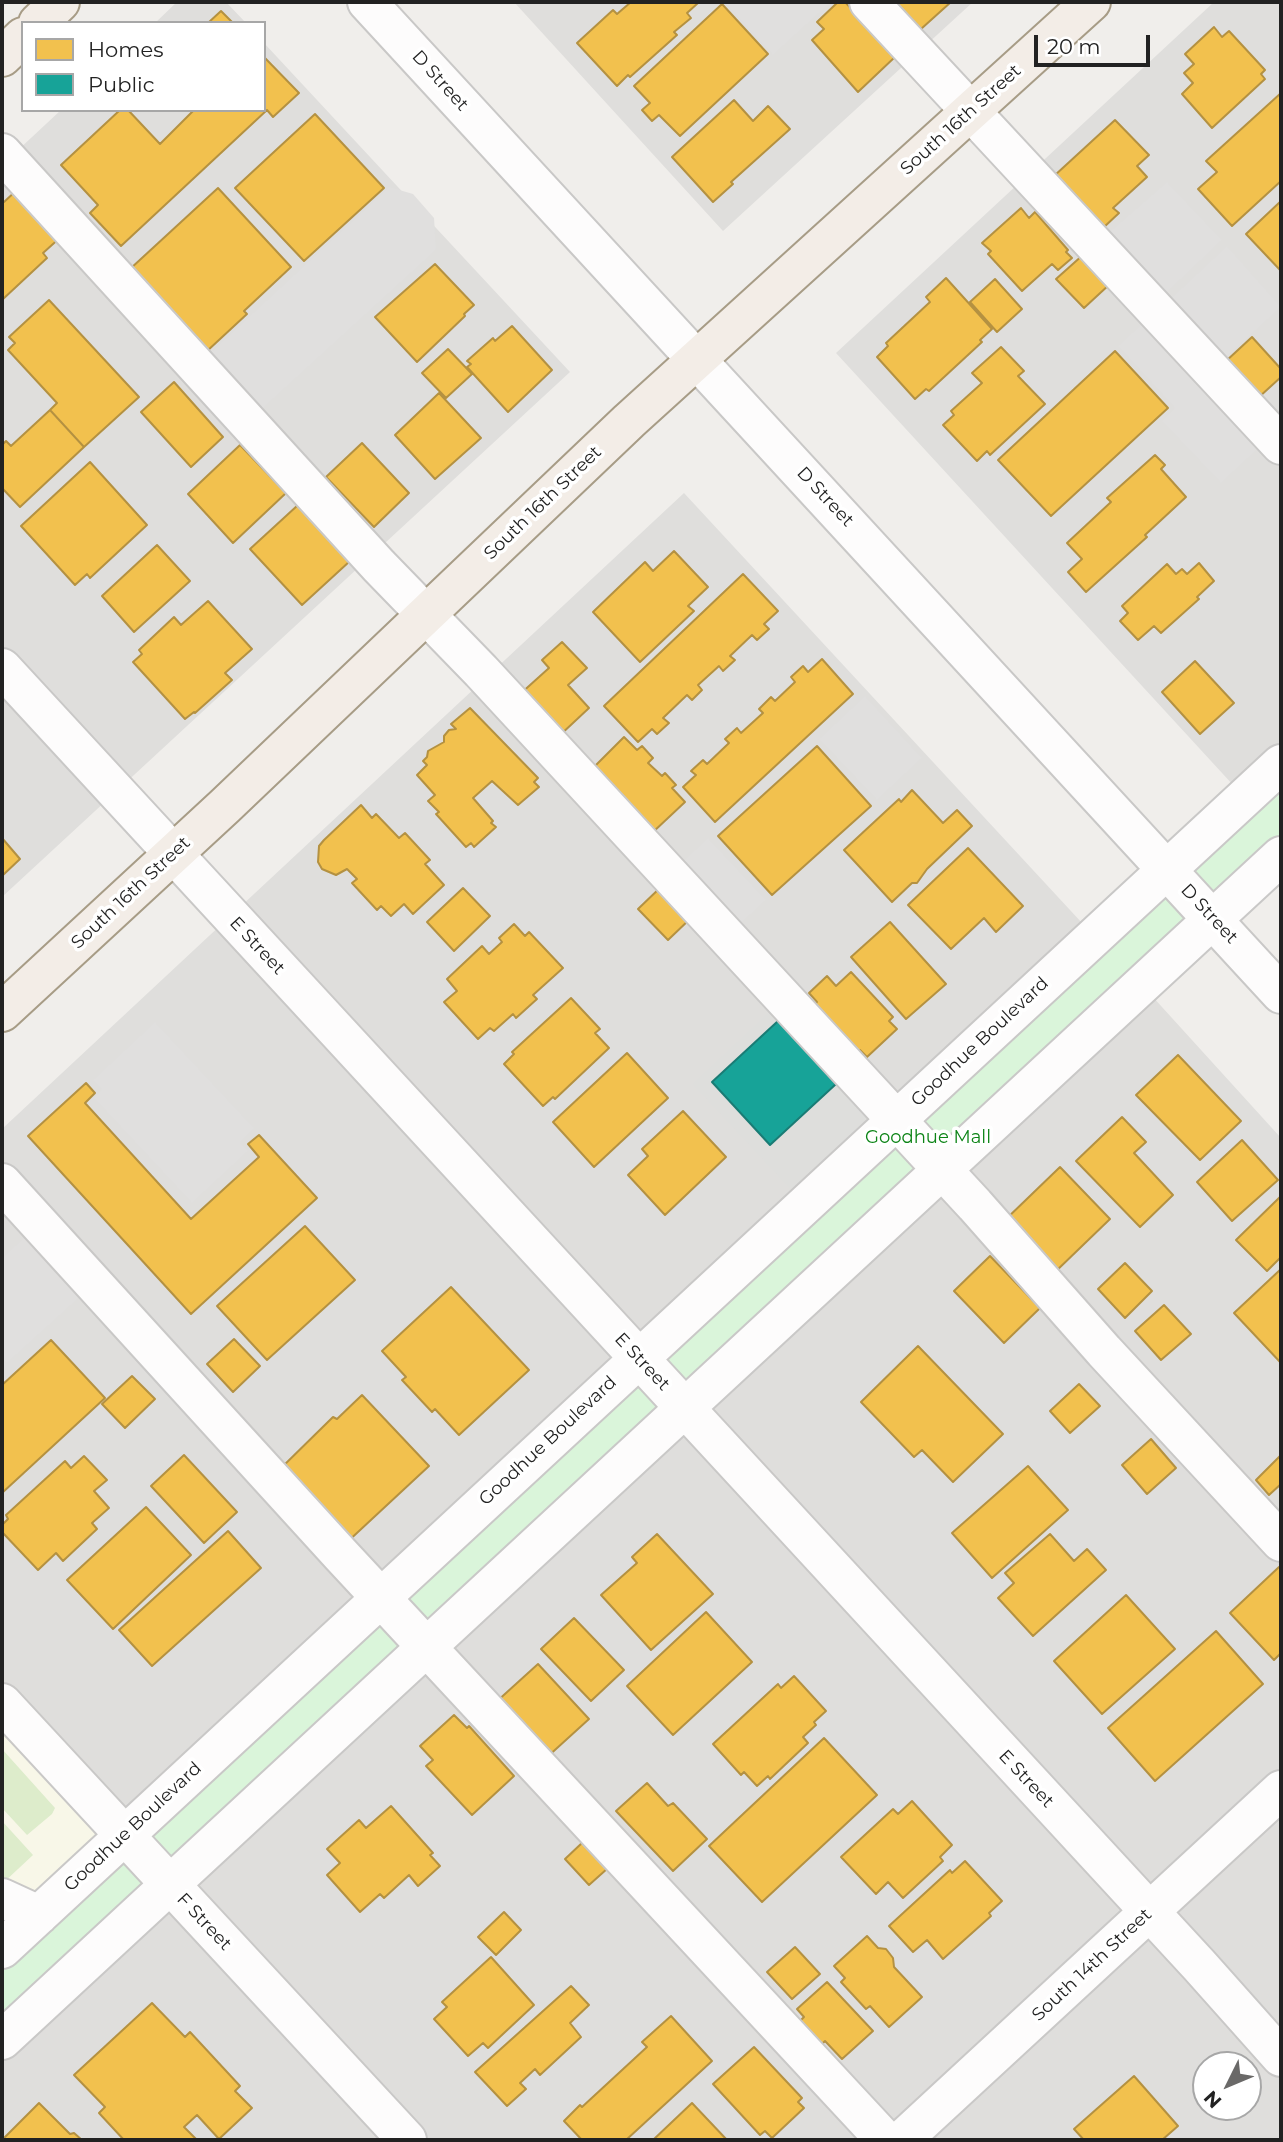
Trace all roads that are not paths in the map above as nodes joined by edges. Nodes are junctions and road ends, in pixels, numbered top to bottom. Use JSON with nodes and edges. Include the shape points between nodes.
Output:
{"nodes":[{"id":1,"x":60,"y":2,"type":"edge"},
{"id":2,"x":367,"y":2,"type":"edge"},
{"id":3,"x":869,"y":2,"type":"edge"},
{"id":4,"x":1091,"y":2,"type":"edge"},
{"id":5,"x":40,"y":21,"type":"edge"},
{"id":6,"x":21,"y":39,"type":"edge"},
{"id":7,"x":2,"y":57,"type":"edge"},
{"id":8,"x":971,"y":111,"type":"junction"},
{"id":9,"x":2,"y":153,"type":"edge"},
{"id":10,"x":697,"y":358,"type":"junction"},
{"id":11,"x":1281,"y":445,"type":"edge"},
{"id":12,"x":427,"y":615,"type":"junction"},
{"id":13,"x":2,"y":668,"type":"edge"},
{"id":14,"x":1281,"y":764,"type":"edge"},
{"id":15,"x":172,"y":854,"type":"junction"},
{"id":16,"x":1281,"y":856,"type":"edge"},
{"id":17,"x":1167,"y":870,"type":"junction"},
{"id":18,"x":1213,"y":919,"type":"junction"},
{"id":19,"x":1281,"y":994,"type":"edge"},
{"id":20,"x":2,"y":1012,"type":"edge"},
{"id":21,"x":897,"y":1120,"type":"junction"},
{"id":22,"x":944,"y":1171,"type":"junction"},
{"id":23,"x":2,"y":1183,"type":"edge"},
{"id":24,"x":638,"y":1358,"type":"junction"},
{"id":25,"x":684,"y":1408,"type":"junction"},
{"id":26,"x":1281,"y":1542,"type":"edge"},
{"id":27,"x":381,"y":1598,"type":"junction"},
{"id":28,"x":427,"y":1647,"type":"junction"},
{"id":29,"x":2,"y":1703,"type":"edge"},
{"id":30,"x":1281,"y":1790,"type":"edge"},
{"id":31,"x":124,"y":1835,"type":"junction"},
{"id":32,"x":169,"y":1884,"type":"junction"},
{"id":33,"x":2,"y":1898,"type":"edge"},
{"id":34,"x":1149,"y":1912,"type":"junction"},
{"id":35,"x":39,"y":1915,"type":"junction"},
{"id":36,"x":2,"y":1949,"type":"edge"},
{"id":37,"x":2,"y":2040,"type":"edge"},
{"id":38,"x":1281,"y":2057,"type":"edge"},
{"id":39,"x":407,"y":2140,"type":"edge"},
{"id":40,"x":885,"y":2140,"type":"edge"},
{"id":41,"x":902,"y":2140,"type":"edge"}],
"edges":[{"from":1,"to":5,"type":"main road"},
{"from":2,"to":10,"type":"street","name":"D Street"},
{"from":3,"to":8,"type":"street"},
{"from":4,"to":8,"type":"main road","name":"South 16th Street"},
{"from":6,"to":7,"type":"main road"},
{"from":8,"to":10,"type":"main road","name":"South 16th Street"},
{"from":8,"to":11,"type":"street"},
{"from":9,"to":12,"type":"street"},
{"from":10,"to":12,"type":"main road","name":"South 16th Street"},
{"from":10,"to":17,"type":"street","name":"D Street"},
{"from":12,"to":15,"type":"main road","name":"South 16th Street"},
{"from":12,"to":21,"type":"street"},
{"from":13,"to":15,"type":"street","name":"E Street"},
{"from":14,"to":17,"type":"street","name":"Goodhue Boulevard"},
{"from":15,"to":20,"type":"main road","name":"South 16th Street"},
{"from":15,"to":24,"type":"street","name":"E Street"},
{"from":16,"to":18,"type":"street"},
{"from":17,"to":18,"type":"street","name":"D Street"},
{"from":17,"to":21,"type":"street","name":"Goodhue Boulevard"},
{"from":18,"to":19,"type":"street","name":"D Street"},
{"from":18,"to":22,"type":"street"},
{"from":21,"to":22,"type":"street"},
{"from":21,"to":24,"type":"street","name":"Goodhue Boulevard"},
{"from":22,"to":25,"type":"street"},
{"from":22,"to":26,"type":"street"},
{"from":23,"to":27,"type":"street"},
{"from":24,"to":25,"type":"street","name":"E Street"},
{"from":24,"to":27,"type":"street","name":"Goodhue Boulevard"},
{"from":25,"to":28,"type":"street"},
{"from":25,"to":34,"type":"street","name":"E Street"},
{"from":27,"to":28,"type":"street"},
{"from":27,"to":31,"type":"street","name":"Goodhue Boulevard"},
{"from":28,"to":32,"type":"street"},
{"from":28,"to":40,"type":"street"},
{"from":29,"to":31,"type":"street","name":"F Street"},
{"from":30,"to":34,"type":"street","name":"South 14th Street"},
{"from":31,"to":32,"type":"street","name":"F Street"},
{"from":31,"to":35,"type":"street","name":"Goodhue Boulevard"},
{"from":32,"to":37,"type":"street"},
{"from":32,"to":39,"type":"street","name":"F Street"},
{"from":33,"to":35,"type":"street"},
{"from":34,"to":38,"type":"street","name":"E Street"},
{"from":34,"to":41,"type":"street","name":"South 14th Street"},
{"from":35,"to":36,"type":"street","name":"Goodhue Boulevard"}]}
